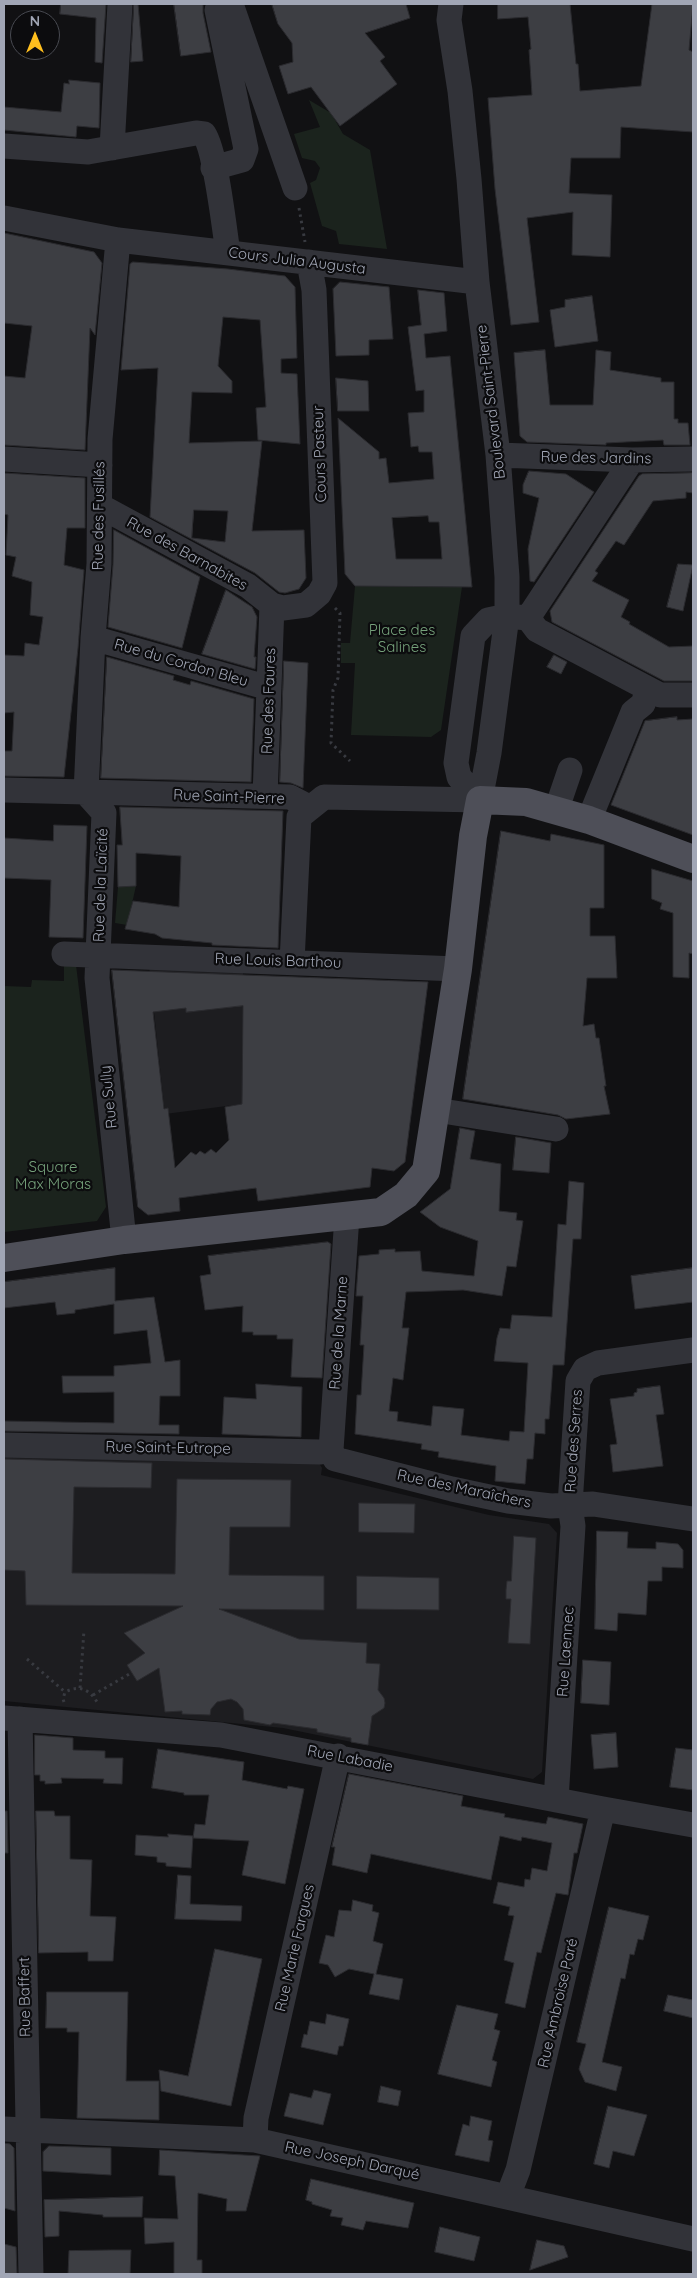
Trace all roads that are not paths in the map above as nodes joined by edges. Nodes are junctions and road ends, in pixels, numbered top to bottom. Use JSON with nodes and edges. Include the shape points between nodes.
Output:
{"nodes":[{"id":1,"x":120,"y":4,"type":"edge"},
{"id":2,"x":221,"y":4,"type":"edge"},
{"id":3,"x":231,"y":4,"type":"edge"},
{"id":4,"x":451,"y":4,"type":"edge"},
{"id":5,"x":4,"y":146,"type":"edge"},
{"id":6,"x":112,"y":148,"type":"junction"},
{"id":7,"x":214,"y":168,"type":"junction"},
{"id":8,"x":295,"y":188,"type":"road end"},
{"id":9,"x":4,"y":218,"type":"edge"},
{"id":10,"x":118,"y":240,"type":"junction"},
{"id":11,"x":228,"y":253,"type":"junction"},
{"id":12,"x":309,"y":262,"type":"junction"},
{"id":13,"x":477,"y":282,"type":"junction"},
{"id":14,"x":498,"y":455,"type":"junction"},
{"id":15,"x":4,"y":459,"type":"edge"},
{"id":16,"x":693,"y":459,"type":"edge"},
{"id":17,"x":632,"y":460,"type":"junction"},
{"id":18,"x":100,"y":465,"type":"junction"},
{"id":19,"x":100,"y":506,"type":"junction"},
{"id":20,"x":272,"y":605,"type":"junction"},
{"id":21,"x":524,"y":621,"type":"junction"},
{"id":22,"x":92,"y":638,"type":"junction"},
{"id":23,"x":269,"y":688,"type":"junction"},
{"id":24,"x":654,"y":692,"type":"junction"},
{"id":25,"x":693,"y":695,"type":"edge"},
{"id":26,"x":570,"y":770,"type":"dead end"},
{"id":27,"x":4,"y":790,"type":"edge"},
{"id":28,"x":86,"y":793,"type":"junction"},
{"id":29,"x":265,"y":796,"type":"junction"},
{"id":30,"x":480,"y":800,"type":"junction"},
{"id":31,"x":309,"y":807,"type":"junction"},
{"id":32,"x":556,"y":811,"type":"junction"},
{"id":33,"x":589,"y":820,"type":"junction"},
{"id":34,"x":693,"y":859,"type":"edge"},
{"id":35,"x":64,"y":954,"type":"dead end"},
{"id":36,"x":98,"y":955,"type":"junction"},
{"id":37,"x":292,"y":962,"type":"junction"},
{"id":38,"x":458,"y":969,"type":"junction"},
{"id":39,"x":436,"y":1110,"type":"junction"},
{"id":40,"x":556,"y":1129,"type":"dead end"},
{"id":41,"x":347,"y":1216,"type":"junction"},
{"id":42,"x":124,"y":1240,"type":"junction"},
{"id":43,"x":4,"y":1258,"type":"edge"},
{"id":44,"x":693,"y":1350,"type":"edge"},
{"id":45,"x":4,"y":1445,"type":"edge"},
{"id":46,"x":332,"y":1450,"type":"junction"},
{"id":47,"x":570,"y":1505,"type":"junction"},
{"id":48,"x":693,"y":1519,"type":"edge"},
{"id":49,"x":12,"y":1719,"type":"edge"},
{"id":50,"x":338,"y":1756,"type":"junction"},
{"id":51,"x":556,"y":1800,"type":"junction"},
{"id":52,"x":603,"y":1809,"type":"junction"},
{"id":53,"x":693,"y":1825,"type":"edge"},
{"id":54,"x":16,"y":2129,"type":"edge"},
{"id":55,"x":255,"y":2140,"type":"junction"},
{"id":56,"x":508,"y":2196,"type":"junction"},
{"id":57,"x":693,"y":2239,"type":"edge"},
{"id":58,"x":31,"y":2274,"type":"edge"}],
"edges":[{"from":1,"to":6,"type":"street"},
{"from":2,"to":7,"type":"street","via":[[217,10],[246,149],[242,160]]},
{"from":3,"to":8,"type":"street"},
{"from":4,"to":13,"type":"street","name":"Boulevard Saint-Pierre","via":[[449,20],[460,91]]},
{"from":5,"to":6,"type":"street","via":[[68,152]]},
{"from":6,"to":7,"type":"street","via":[[204,134]]},
{"from":7,"to":11,"type":"street"},
{"from":9,"to":10,"type":"street","name":"Cours Julia Augusta"},
{"from":10,"to":11,"type":"street","name":"Cours Julia Augusta"},
{"from":10,"to":18,"type":"street","name":"Rue des Fusillés"},
{"from":11,"to":12,"type":"street","name":"Cours Julia Augusta"},
{"from":12,"to":13,"type":"street","name":"Cours Julia Augusta"},
{"from":12,"to":20,"type":"street","name":"Cours Pasteur","via":[[314,290],[325,583],[319,594],[306,605],[282,608]]},
{"from":13,"to":14,"type":"street","name":"Boulevard Saint-Pierre"},
{"from":14,"to":17,"type":"street","name":"Rue des Jardins"},
{"from":14,"to":21,"type":"street","name":"Boulevard Saint-Pierre","via":[[507,577]]},
{"from":15,"to":18,"type":"street"},
{"from":16,"to":17,"type":"street","name":"Rue des Jardins"},
{"from":17,"to":21,"type":"street"},
{"from":18,"to":19,"type":"street","name":"Rue des Fusillés"},
{"from":19,"to":20,"type":"street","name":"Rue des Barnabites","via":[[248,586]]},
{"from":19,"to":22,"type":"street","name":"Rue des Fusillés","via":[[99,564]]},
{"from":20,"to":23,"type":"street","name":"Rue des Faures"},
{"from":21,"to":24,"type":"street"},
{"from":21,"to":30,"type":"street","name":"Boulevard Saint-Pierre"},
{"from":21,"to":30,"type":"street","via":[[488,620],[472,636],[456,763],[459,777]]},
{"from":22,"to":23,"type":"street","name":"Rue du Cordon Bleu"},
{"from":22,"to":28,"type":"street","name":"Rue des Fusillés"},
{"from":23,"to":29,"type":"street","name":"Rue des Faures"},
{"from":24,"to":25,"type":"street"},
{"from":24,"to":33,"type":"street","via":[[633,712]]},
{"from":26,"to":32,"type":"street"},
{"from":27,"to":28,"type":"street","name":"Rue Saint-Pierre"},
{"from":28,"to":29,"type":"street","name":"Rue Saint-Pierre"},
{"from":28,"to":36,"type":"street","name":"Rue de la Laïcité","via":[[104,813]]},
{"from":29,"to":31,"type":"street","name":"Rue Saint-Pierre","via":[[290,797]]},
{"from":30,"to":31,"type":"street","via":[[324,797]]},
{"from":30,"to":32,"type":"main road","via":[[526,802]]},
{"from":30,"to":38,"type":"main road","via":[[472,836]]},
{"from":31,"to":37,"type":"street","via":[[299,817]]},
{"from":32,"to":33,"type":"main road"},
{"from":33,"to":34,"type":"main road"},
{"from":35,"to":36,"type":"street","name":"Rue Louis Barthou"},
{"from":36,"to":37,"type":"street","name":"Rue Louis Barthou"},
{"from":36,"to":42,"type":"street","name":"Rue Sully","via":[[97,978]]},
{"from":37,"to":38,"type":"street","name":"Rue Louis Barthou"},
{"from":38,"to":39,"type":"main road"},
{"from":39,"to":40,"type":"street"},
{"from":39,"to":41,"type":"main road","via":[[426,1171],[406,1195],[381,1212]]},
{"from":41,"to":42,"type":"main road"},
{"from":41,"to":46,"type":"street","name":"Rue de la Marne"},
{"from":42,"to":43,"type":"main road"},
{"from":44,"to":47,"type":"street","name":"Rue des Serres","via":[[598,1363],[585,1369],[578,1381]]},
{"from":45,"to":46,"type":"street","name":"Rue Saint-Eutrope"},
{"from":46,"to":47,"type":"street","name":"Rue des Maraîchers","via":[[335,1459],[452,1489],[508,1501]]},
{"from":47,"to":48,"type":"street","name":"Rue des Maraîchers","via":[[593,1504]]},
{"from":47,"to":51,"type":"street","name":"Rue Laennec","via":[[574,1526]]},
{"from":49,"to":50,"type":"street","name":"Rue Labadie","via":[[221,1735]]},
{"from":49,"to":54,"type":"street","name":"Rue Baffert"},
{"from":50,"to":51,"type":"street","name":"Rue Labadie"},
{"from":50,"to":55,"type":"street","name":"Rue Marie Fargues","via":[[256,2118]]},
{"from":51,"to":52,"type":"street","name":"Rue Labadie"},
{"from":52,"to":53,"type":"street","name":"Rue Labadie"},
{"from":52,"to":56,"type":"street","name":"Rue Ambroise Paré","via":[[518,2170]]},
{"from":54,"to":55,"type":"street","name":"Rue Joseph Darqué"},
{"from":54,"to":58,"type":"street","name":"Rue Baffert"},
{"from":55,"to":56,"type":"street","name":"Rue Joseph Darqué"},
{"from":56,"to":57,"type":"street","name":"Rue Joseph Darqué"}]}
